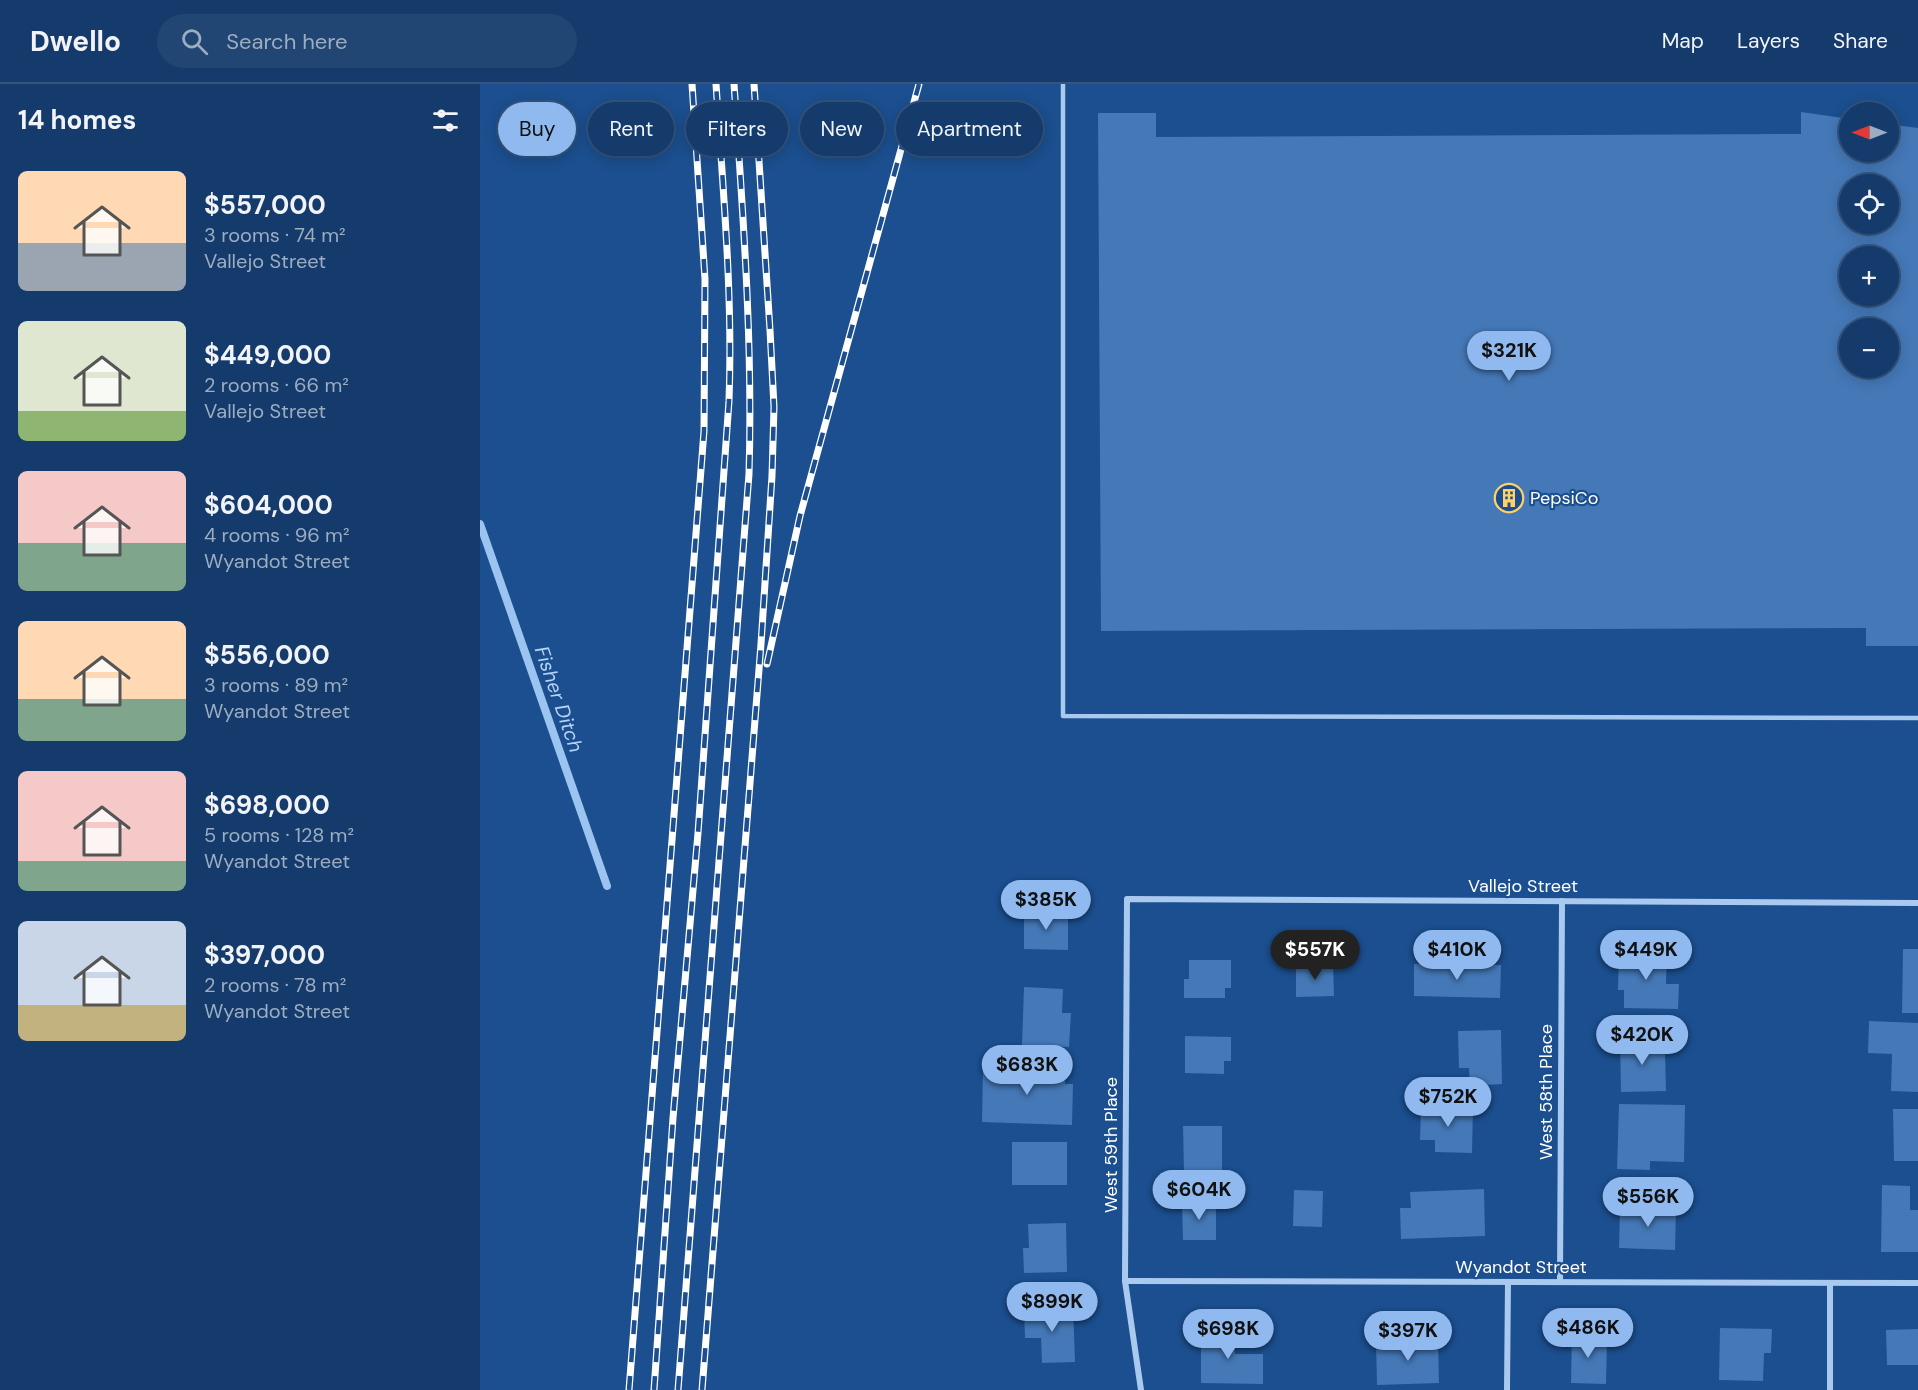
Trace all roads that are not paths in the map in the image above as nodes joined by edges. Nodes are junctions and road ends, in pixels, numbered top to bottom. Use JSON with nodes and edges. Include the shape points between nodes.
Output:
{"nodes":[{"id":1,"x":1063,"y":84,"type":"edge"},
{"id":2,"x":1918,"y":718,"type":"edge"},
{"id":3,"x":1127,"y":899,"type":"joint"},
{"id":4,"x":1562,"y":902,"type":"junction"},
{"id":5,"x":1918,"y":903,"type":"edge"},
{"id":6,"x":1125,"y":1281,"type":"junction"},
{"id":7,"x":1508,"y":1282,"type":"junction"},
{"id":8,"x":1560,"y":1282,"type":"junction"},
{"id":9,"x":1830,"y":1283,"type":"junction"},
{"id":10,"x":1918,"y":1283,"type":"edge"},
{"id":11,"x":1140,"y":1390,"type":"edge"},
{"id":12,"x":1507,"y":1390,"type":"edge"},
{"id":13,"x":1830,"y":1390,"type":"edge"}],
"edges":[{"from":1,"to":2,"type":"lane","via":[[1063,716]]},
{"from":3,"to":4,"type":"street","name":"Vallejo Street"},
{"from":3,"to":6,"type":"street","name":"West 59th Place"},
{"from":4,"to":5,"type":"street","name":"Vallejo Street"},
{"from":4,"to":8,"type":"street","name":"West 58th Place"},
{"from":6,"to":7,"type":"street","name":"Wyandot Street"},
{"from":6,"to":11,"type":"street","name":"West 59th Place"},
{"from":7,"to":8,"type":"street","name":"Wyandot Street"},
{"from":7,"to":12,"type":"street"},
{"from":8,"to":9,"type":"street","name":"Wyandot Street"},
{"from":9,"to":10,"type":"street","name":"Wyandot Street"},
{"from":9,"to":13,"type":"street"}]}
